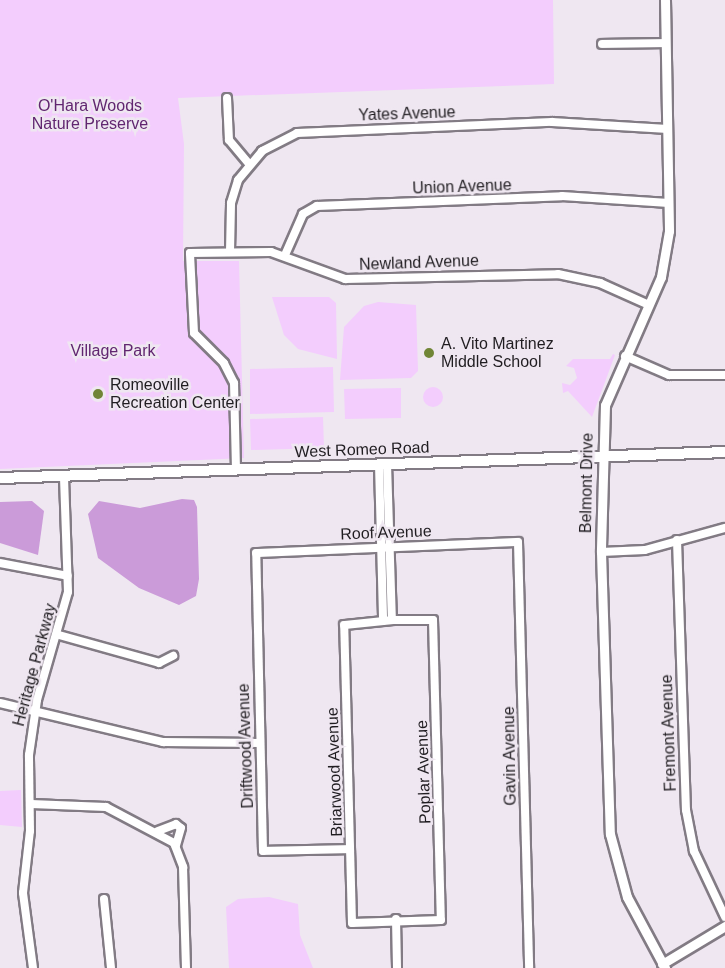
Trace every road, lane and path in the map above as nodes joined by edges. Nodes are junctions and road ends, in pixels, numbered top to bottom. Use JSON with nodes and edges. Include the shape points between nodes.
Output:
{"nodes":[{"id":1,"x":664,"y":0,"type":"edge"},
{"id":2,"x":666,"y":43,"type":"junction"},
{"id":3,"x":602,"y":45,"type":"dead end"},
{"id":4,"x":227,"y":98,"type":"dead end"},
{"id":5,"x":668,"y":129,"type":"junction"},
{"id":6,"x":249,"y":164,"type":"junction"},
{"id":7,"x":669,"y":203,"type":"junction"},
{"id":8,"x":230,"y":252,"type":"junction"},
{"id":9,"x":285,"y":255,"type":"junction"},
{"id":10,"x":649,"y":305,"type":"junction"},
{"id":11,"x":625,"y":357,"type":"junction"},
{"id":12,"x":725,"y":375,"type":"edge"},
{"id":13,"x":725,"y":452,"type":"edge"},
{"id":14,"x":603,"y":456,"type":"junction"},
{"id":15,"x":383,"y":464,"type":"junction"},
{"id":16,"x":236,"y":470,"type":"junction"},
{"id":17,"x":64,"y":476,"type":"junction"},
{"id":18,"x":0,"y":478,"type":"edge"},
{"id":19,"x":725,"y":528,"type":"edge"},
{"id":20,"x":677,"y":540,"type":"junction"},
{"id":21,"x":518,"y":542,"type":"joint"},
{"id":22,"x":385,"y":546,"type":"junction"},
{"id":23,"x":601,"y":552,"type":"junction"},
{"id":24,"x":256,"y":554,"type":"joint"},
{"id":25,"x":0,"y":563,"type":"edge"},
{"id":26,"x":68,"y":576,"type":"junction"},
{"id":27,"x":388,"y":620,"type":"junction"},
{"id":28,"x":59,"y":635,"type":"junction"},
{"id":29,"x":172,"y":656,"type":"dead end"},
{"id":30,"x":0,"y":703,"type":"edge"},
{"id":31,"x":36,"y":708,"type":"junction"},
{"id":32,"x":260,"y":743,"type":"junction"},
{"id":33,"x":31,"y":804,"type":"junction"},
{"id":34,"x":159,"y":831,"type":"junction"},
{"id":35,"x":176,"y":846,"type":"junction"},
{"id":36,"x":350,"y":849,"type":"junction"},
{"id":37,"x":104,"y":899,"type":"dead end"},
{"id":38,"x":725,"y":917,"type":"edge"},
{"id":39,"x":396,"y":919,"type":"junction"},
{"id":40,"x":725,"y":926,"type":"edge"},
{"id":41,"x":660,"y":967,"type":"edge"},
{"id":42,"x":33,"y":968,"type":"edge"},
{"id":43,"x":111,"y":968,"type":"edge"},
{"id":44,"x":186,"y":968,"type":"edge"},
{"id":45,"x":397,"y":968,"type":"edge"},
{"id":46,"x":529,"y":968,"type":"edge"}],
"edges":[{"from":1,"to":2,"type":"street","name":"Belmont Drive"},
{"from":2,"to":3,"type":"street"},
{"from":2,"to":5,"type":"street","name":"Belmont Drive"},
{"from":4,"to":6,"type":"street","via":[[229,140]]},
{"from":5,"to":6,"type":"street","name":"Yates Avenue","via":[[552,122],[304,132],[277,141]]},
{"from":5,"to":7,"type":"street","name":"Belmont Drive"},
{"from":6,"to":8,"type":"street","name":"Yates Avenue","via":[[231,203]]},
{"from":7,"to":9,"type":"street","name":"Union Avenue","via":[[562,196],[317,206],[303,214]]},
{"from":7,"to":10,"type":"street","name":"Belmont Drive","via":[[667,254]]},
{"from":8,"to":9,"type":"street","name":"Newland Avenue"},
{"from":8,"to":16,"type":"street","name":"Newland Avenue","via":[[190,254],[194,333],[224,363],[234,383]]},
{"from":9,"to":10,"type":"street","name":"Newland Avenue","via":[[340,279],[558,274],[600,283]]},
{"from":10,"to":11,"type":"street","name":"Belmont Drive"},
{"from":11,"to":12,"type":"street","via":[[669,375]]},
{"from":11,"to":14,"type":"street","name":"Belmont Drive","via":[[605,405]]},
{"from":13,"to":14,"type":"main road","name":"West Romeo Road"},
{"from":14,"to":15,"type":"main road","name":"West Romeo Road"},
{"from":14,"to":23,"type":"street","name":"Belmont Drive"},
{"from":15,"to":16,"type":"main road","name":"West Romeo Road"},
{"from":15,"to":22,"type":"street"},
{"from":16,"to":17,"type":"main road","name":"West Romeo Road"},
{"from":17,"to":18,"type":"main road","name":"West Romeo Road"},
{"from":17,"to":26,"type":"street","name":"Heritage Parkway"},
{"from":19,"to":20,"type":"street"},
{"from":20,"to":23,"type":"street","via":[[645,550]]},
{"from":20,"to":38,"type":"street","name":"Fremont Avenue","via":[[686,810],[694,851]]},
{"from":21,"to":22,"type":"street","name":"Roof Avenue"},
{"from":21,"to":46,"type":"street","name":"Gavin Avenue"},
{"from":22,"to":24,"type":"street","name":"Roof Avenue"},
{"from":22,"to":27,"type":"street"},
{"from":23,"to":41,"type":"street","name":"Belmont Drive","via":[[610,834],[627,897]]},
{"from":24,"to":32,"type":"street","name":"Driftwood Avenue"},
{"from":25,"to":26,"type":"street"},
{"from":26,"to":28,"type":"street","name":"Heritage Parkway"},
{"from":27,"to":36,"type":"street","name":"Briarwood Avenue","via":[[344,625]]},
{"from":27,"to":39,"type":"street","name":"Poplar Avenue","via":[[433,620],[441,920]]},
{"from":28,"to":29,"type":"street","via":[[159,663]]},
{"from":28,"to":31,"type":"street","name":"Heritage Parkway"},
{"from":30,"to":31,"type":"street"},
{"from":31,"to":32,"type":"street","via":[[163,742]]},
{"from":31,"to":33,"type":"street","name":"Heritage Parkway","via":[[29,754]]},
{"from":32,"to":36,"type":"street","name":"Driftwood Avenue","via":[[263,851]]},
{"from":33,"to":34,"type":"street","via":[[97,805]]},
{"from":33,"to":42,"type":"street","name":"Heritage Parkway","via":[[23,892]]},
{"from":34,"to":35,"type":"street"},
{"from":34,"to":35,"type":"street","via":[[176,824],[182,828]]},
{"from":35,"to":44,"type":"street","via":[[183,867]]},
{"from":36,"to":39,"type":"street","name":"Briarwood Avenue","via":[[352,922]]},
{"from":37,"to":43,"type":"street"},
{"from":39,"to":45,"type":"street"},
{"from":40,"to":41,"type":"street"}]}
